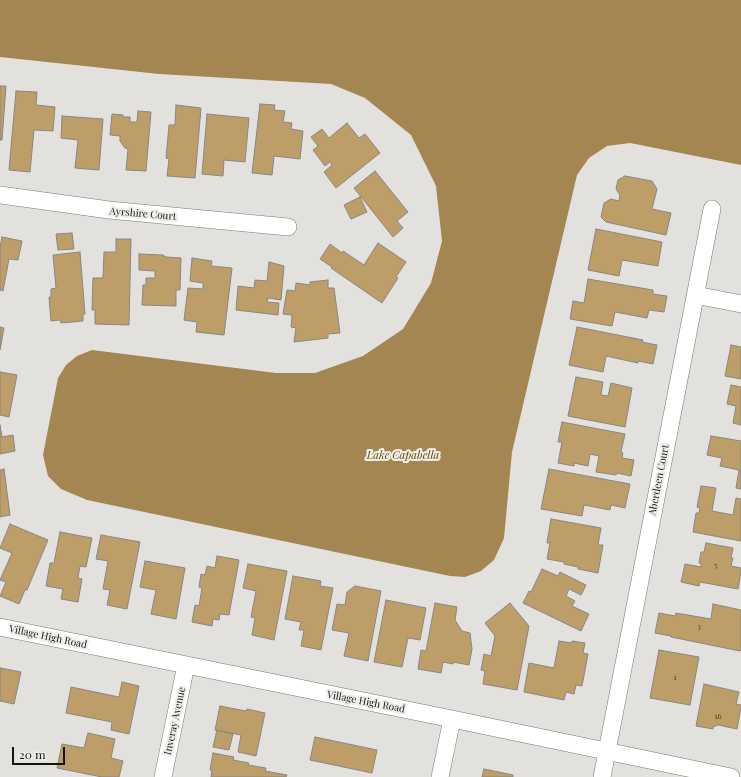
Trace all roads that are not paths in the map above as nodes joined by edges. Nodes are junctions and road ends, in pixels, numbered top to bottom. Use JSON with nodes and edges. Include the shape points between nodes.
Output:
{"nodes":[{"id":1,"x":0,"y":195,"type":"edge"},
{"id":2,"x":712,"y":209,"type":"dead end"},
{"id":3,"x":288,"y":227,"type":"dead end"},
{"id":4,"x":695,"y":295,"type":"junction"},
{"id":5,"x":741,"y":304,"type":"edge"},
{"id":6,"x":0,"y":627,"type":"edge"},
{"id":7,"x":186,"y":665,"type":"junction"},
{"id":8,"x":452,"y":719,"type":"junction"},
{"id":9,"x":607,"y":751,"type":"junction"},
{"id":10,"x":163,"y":777,"type":"edge"},
{"id":11,"x":440,"y":777,"type":"edge"},
{"id":12,"x":602,"y":777,"type":"edge"},
{"id":13,"x":732,"y":777,"type":"edge"}],
"edges":[{"from":1,"to":3,"type":"street","name":"Ayrshire Court","via":[[109,210]]},
{"from":2,"to":4,"type":"street","name":"Aberdeen Court"},
{"from":4,"to":5,"type":"street"},
{"from":4,"to":9,"type":"street","name":"Aberdeen Court"},
{"from":6,"to":7,"type":"street","name":"Village High Road"},
{"from":7,"to":8,"type":"street","name":"Village High Road"},
{"from":7,"to":10,"type":"street","name":"Inveray Avenue"},
{"from":8,"to":9,"type":"street","name":"Village High Road"},
{"from":8,"to":11,"type":"street"},
{"from":9,"to":12,"type":"street","name":"Aberdeen Court"},
{"from":9,"to":13,"type":"street","name":"Village High Road"}]}
